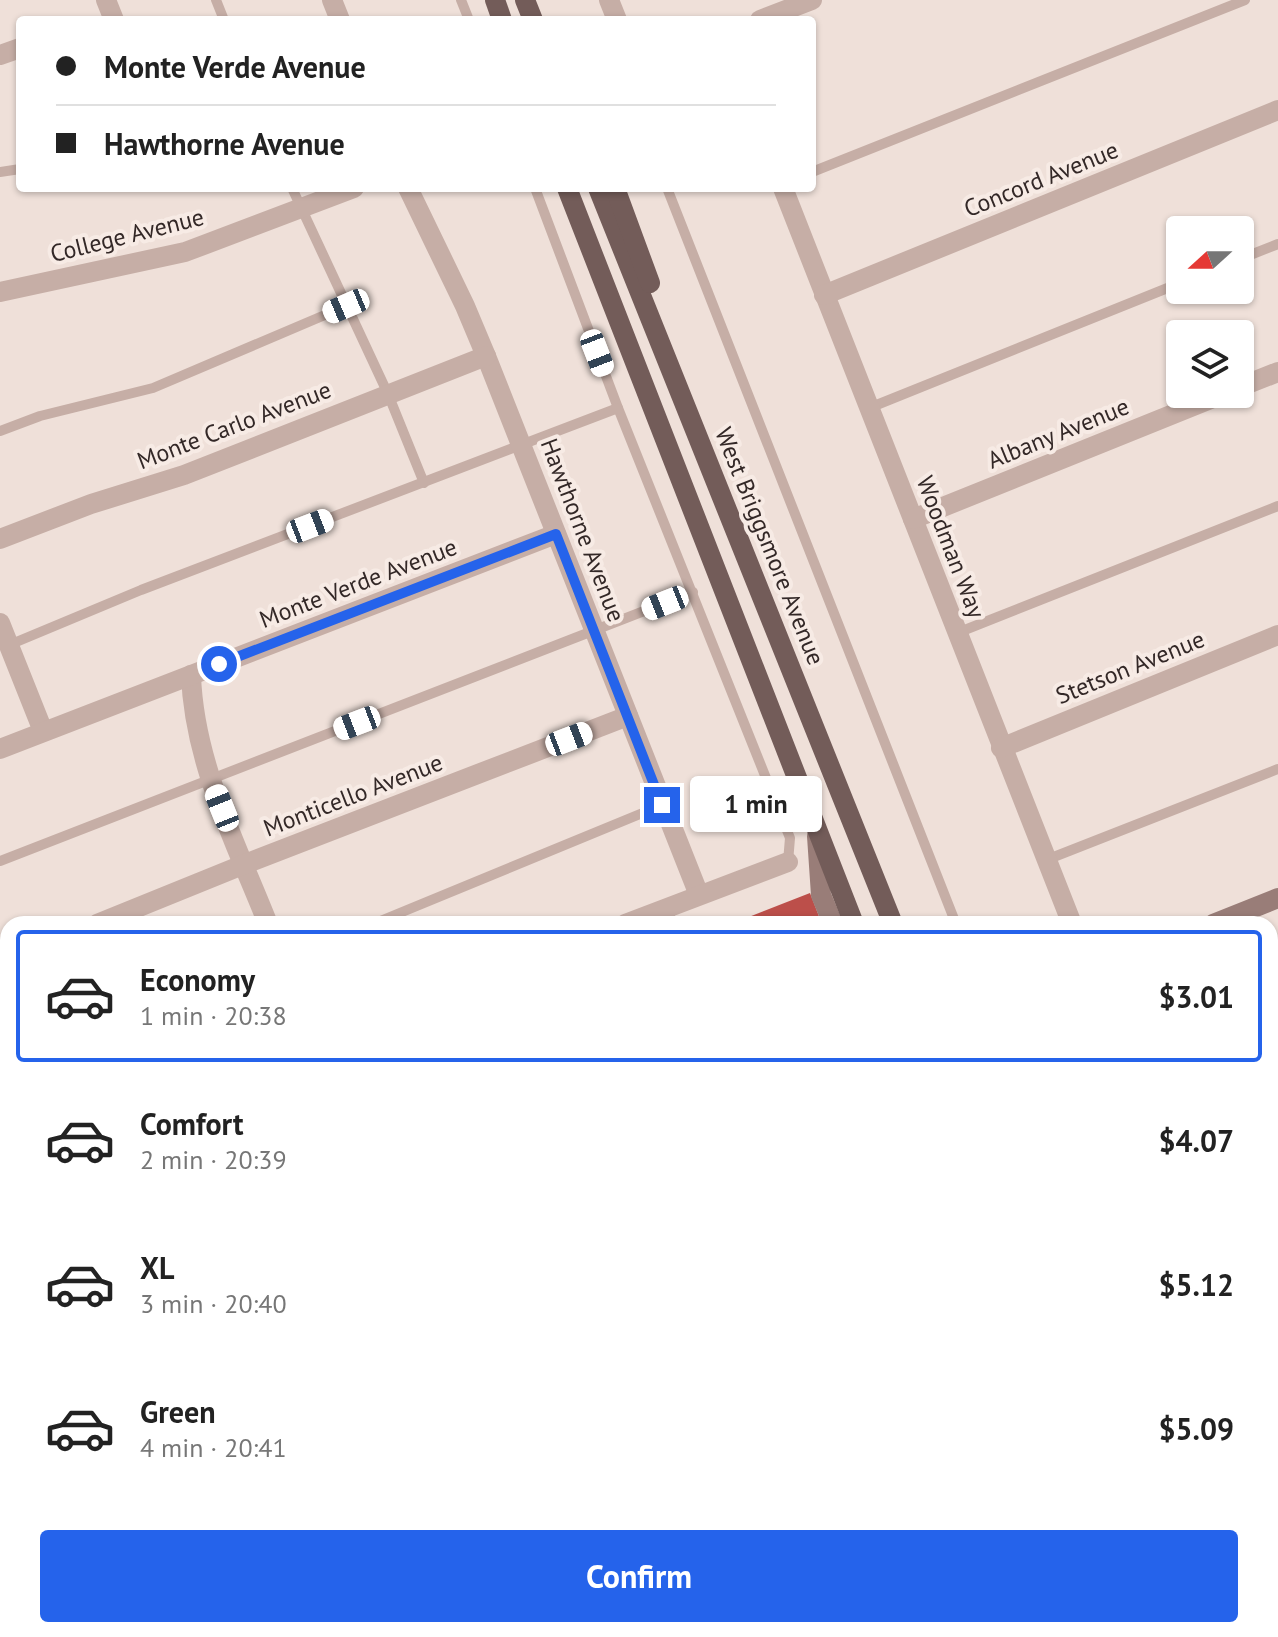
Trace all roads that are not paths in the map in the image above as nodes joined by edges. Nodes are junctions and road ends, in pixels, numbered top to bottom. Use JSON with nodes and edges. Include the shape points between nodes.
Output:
{"nodes":[{"id":1,"x":812,"y":0,"type":"edge"},
{"id":2,"x":1245,"y":0,"type":"edge"},
{"id":3,"x":770,"y":16,"type":"edge"},
{"id":4,"x":1278,"y":110,"type":"edge"},
{"id":5,"x":816,"y":170,"type":"edge"},
{"id":6,"x":294,"y":192,"type":"edge"},
{"id":7,"x":343,"y":192,"type":"edge"},
{"id":8,"x":537,"y":192,"type":"edge"},
{"id":9,"x":569,"y":192,"type":"edge"},
{"id":10,"x":600,"y":192,"type":"edge"},
{"id":11,"x":616,"y":192,"type":"edge"},
{"id":12,"x":669,"y":192,"type":"edge"},
{"id":13,"x":785,"y":192,"type":"edge"},
{"id":14,"x":414,"y":193,"type":"edge"},
{"id":15,"x":301,"y":208,"type":"junction"},
{"id":16,"x":1278,"y":244,"type":"edge"},
{"id":17,"x":1254,"y":253,"type":"edge"},
{"id":18,"x":1166,"y":289,"type":"edge"},
{"id":19,"x":0,"y":292,"type":"edge"},
{"id":20,"x":824,"y":295,"type":"junction"},
{"id":21,"x":346,"y":306,"type":"junction"},
{"id":22,"x":660,"y":342,"type":"junction"},
{"id":23,"x":486,"y":356,"type":"junction"},
{"id":24,"x":1278,"y":372,"type":"edge"},
{"id":25,"x":1254,"y":381,"type":"edge"},
{"id":26,"x":388,"y":394,"type":"junction"},
{"id":27,"x":618,"y":408,"type":"junction"},
{"id":28,"x":869,"y":408,"type":"junction"},
{"id":29,"x":1188,"y":408,"type":"edge"},
{"id":30,"x":0,"y":431,"type":"edge"},
{"id":31,"x":521,"y":445,"type":"junction"},
{"id":32,"x":424,"y":483,"type":"junction"},
{"id":33,"x":1278,"y":506,"type":"edge"},
{"id":34,"x":913,"y":519,"type":"junction"},
{"id":35,"x":556,"y":534,"type":"junction"},
{"id":36,"x":0,"y":539,"type":"edge"},
{"id":37,"x":693,"y":592,"type":"junction"},
{"id":38,"x":0,"y":623,"type":"edge"},
{"id":39,"x":594,"y":630,"type":"junction"},
{"id":40,"x":957,"y":633,"type":"junction"},
{"id":41,"x":1278,"y":635,"type":"edge"},
{"id":42,"x":9,"y":645,"type":"junction"},
{"id":43,"x":191,"y":675,"type":"junction"},
{"id":44,"x":628,"y":716,"type":"junction"},
{"id":45,"x":43,"y":731,"type":"junction"},
{"id":46,"x":1001,"y":748,"type":"junction"},
{"id":47,"x":0,"y":749,"type":"edge"},
{"id":48,"x":1278,"y":769,"type":"edge"},
{"id":49,"x":210,"y":780,"type":"junction"},
{"id":50,"x":662,"y":805,"type":"junction"},
{"id":51,"x":816,"y":824,"type":"junction"},
{"id":52,"x":1046,"y":860,"type":"junction"},
{"id":53,"x":0,"y":861,"type":"edge"},
{"id":54,"x":788,"y":862,"type":"joint"},
{"id":55,"x":245,"y":864,"type":"junction"},
{"id":56,"x":699,"y":895,"type":"junction"},
{"id":57,"x":1278,"y":898,"type":"edge"},
{"id":58,"x":117,"y":916,"type":"edge"},
{"id":59,"x":265,"y":916,"type":"edge"},
{"id":60,"x":392,"y":916,"type":"edge"},
{"id":61,"x":670,"y":916,"type":"edge"},
{"id":62,"x":830,"y":916,"type":"edge"},
{"id":63,"x":851,"y":916,"type":"edge"},
{"id":64,"x":890,"y":916,"type":"edge"},
{"id":65,"x":953,"y":916,"type":"edge"},
{"id":66,"x":1069,"y":916,"type":"edge"},
{"id":67,"x":1245,"y":916,"type":"edge"}],
"edges":[{"from":1,"to":3,"type":"street"},
{"from":2,"to":5,"type":"lane"},
{"from":4,"to":20,"type":"street","name":"Concord Avenue"},
{"from":6,"to":15,"type":"lane"},
{"from":7,"to":15,"type":"street","name":"College Avenue"},
{"from":8,"to":27,"type":"lane"},
{"from":9,"to":51,"type":"main road"},
{"from":10,"to":22,"type":"main road","name":"West Briggsmore Avenue"},
{"from":11,"to":22,"type":"main road","via":[[651,285]]},
{"from":12,"to":65,"type":"lane"},
{"from":13,"to":20,"type":"street","name":"Woodman Way"},
{"from":14,"to":23,"type":"street","name":"Hawthorne Avenue"},
{"from":15,"to":19,"type":"street","name":"College Avenue","via":[[185,252]]},
{"from":15,"to":21,"type":"lane"},
{"from":16,"to":17,"type":"lane"},
{"from":18,"to":28,"type":"lane"},
{"from":20,"to":28,"type":"street","name":"Woodman Way"},
{"from":21,"to":26,"type":"lane"},
{"from":21,"to":30,"type":"lane","via":[[153,388]]},
{"from":22,"to":64,"type":"main road","name":"West Briggsmore Avenue"},
{"from":23,"to":26,"type":"street","name":"Monte Carlo Avenue"},
{"from":23,"to":31,"type":"street","name":"Hawthorne Avenue"},
{"from":24,"to":25,"type":"street"},
{"from":26,"to":32,"type":"lane"},
{"from":26,"to":36,"type":"street","name":"Monte Carlo Avenue","via":[[184,475]]},
{"from":27,"to":31,"type":"lane"},
{"from":27,"to":37,"type":"lane"},
{"from":28,"to":34,"type":"street","name":"Woodman Way"},
{"from":29,"to":34,"type":"street","name":"Albany Avenue"},
{"from":31,"to":32,"type":"lane"},
{"from":31,"to":35,"type":"street","name":"Hawthorne Avenue"},
{"from":32,"to":42,"type":"lane"},
{"from":33,"to":40,"type":"lane"},
{"from":34,"to":40,"type":"street","name":"Woodman Way"},
{"from":35,"to":39,"type":"street","name":"Hawthorne Avenue"},
{"from":35,"to":43,"type":"street","name":"Monte Verde Avenue"},
{"from":37,"to":39,"type":"lane"},
{"from":37,"to":54,"type":"lane","via":[[790,838]]},
{"from":38,"to":42,"type":"street"},
{"from":39,"to":44,"type":"street","name":"Hawthorne Avenue"},
{"from":39,"to":49,"type":"lane"},
{"from":40,"to":46,"type":"street","name":"Woodman Way"},
{"from":41,"to":46,"type":"street","name":"Stetson Avenue"},
{"from":42,"to":45,"type":"street"},
{"from":43,"to":45,"type":"street","name":"Monte Verde Avenue"},
{"from":43,"to":49,"type":"street","via":[[194,719]]},
{"from":44,"to":50,"type":"street","name":"Hawthorne Avenue"},
{"from":44,"to":55,"type":"street","name":"Monticello Avenue"},
{"from":45,"to":47,"type":"street","name":"Monte Verde Avenue"},
{"from":46,"to":52,"type":"street","name":"Woodman Way"},
{"from":48,"to":52,"type":"lane"},
{"from":49,"to":53,"type":"lane"},
{"from":49,"to":55,"type":"street"},
{"from":50,"to":56,"type":"street","name":"Hawthorne Avenue"},
{"from":50,"to":60,"type":"lane"},
{"from":51,"to":62,"type":"main road","via":[[821,895]]},
{"from":51,"to":63,"type":"main road"},
{"from":52,"to":66,"type":"street","name":"Woodman Way"},
{"from":54,"to":56,"type":"street"},
{"from":55,"to":58,"type":"street","name":"Monticello Avenue"},
{"from":55,"to":59,"type":"street"},
{"from":56,"to":61,"type":"street"},
{"from":57,"to":67,"type":"main road"}]}
